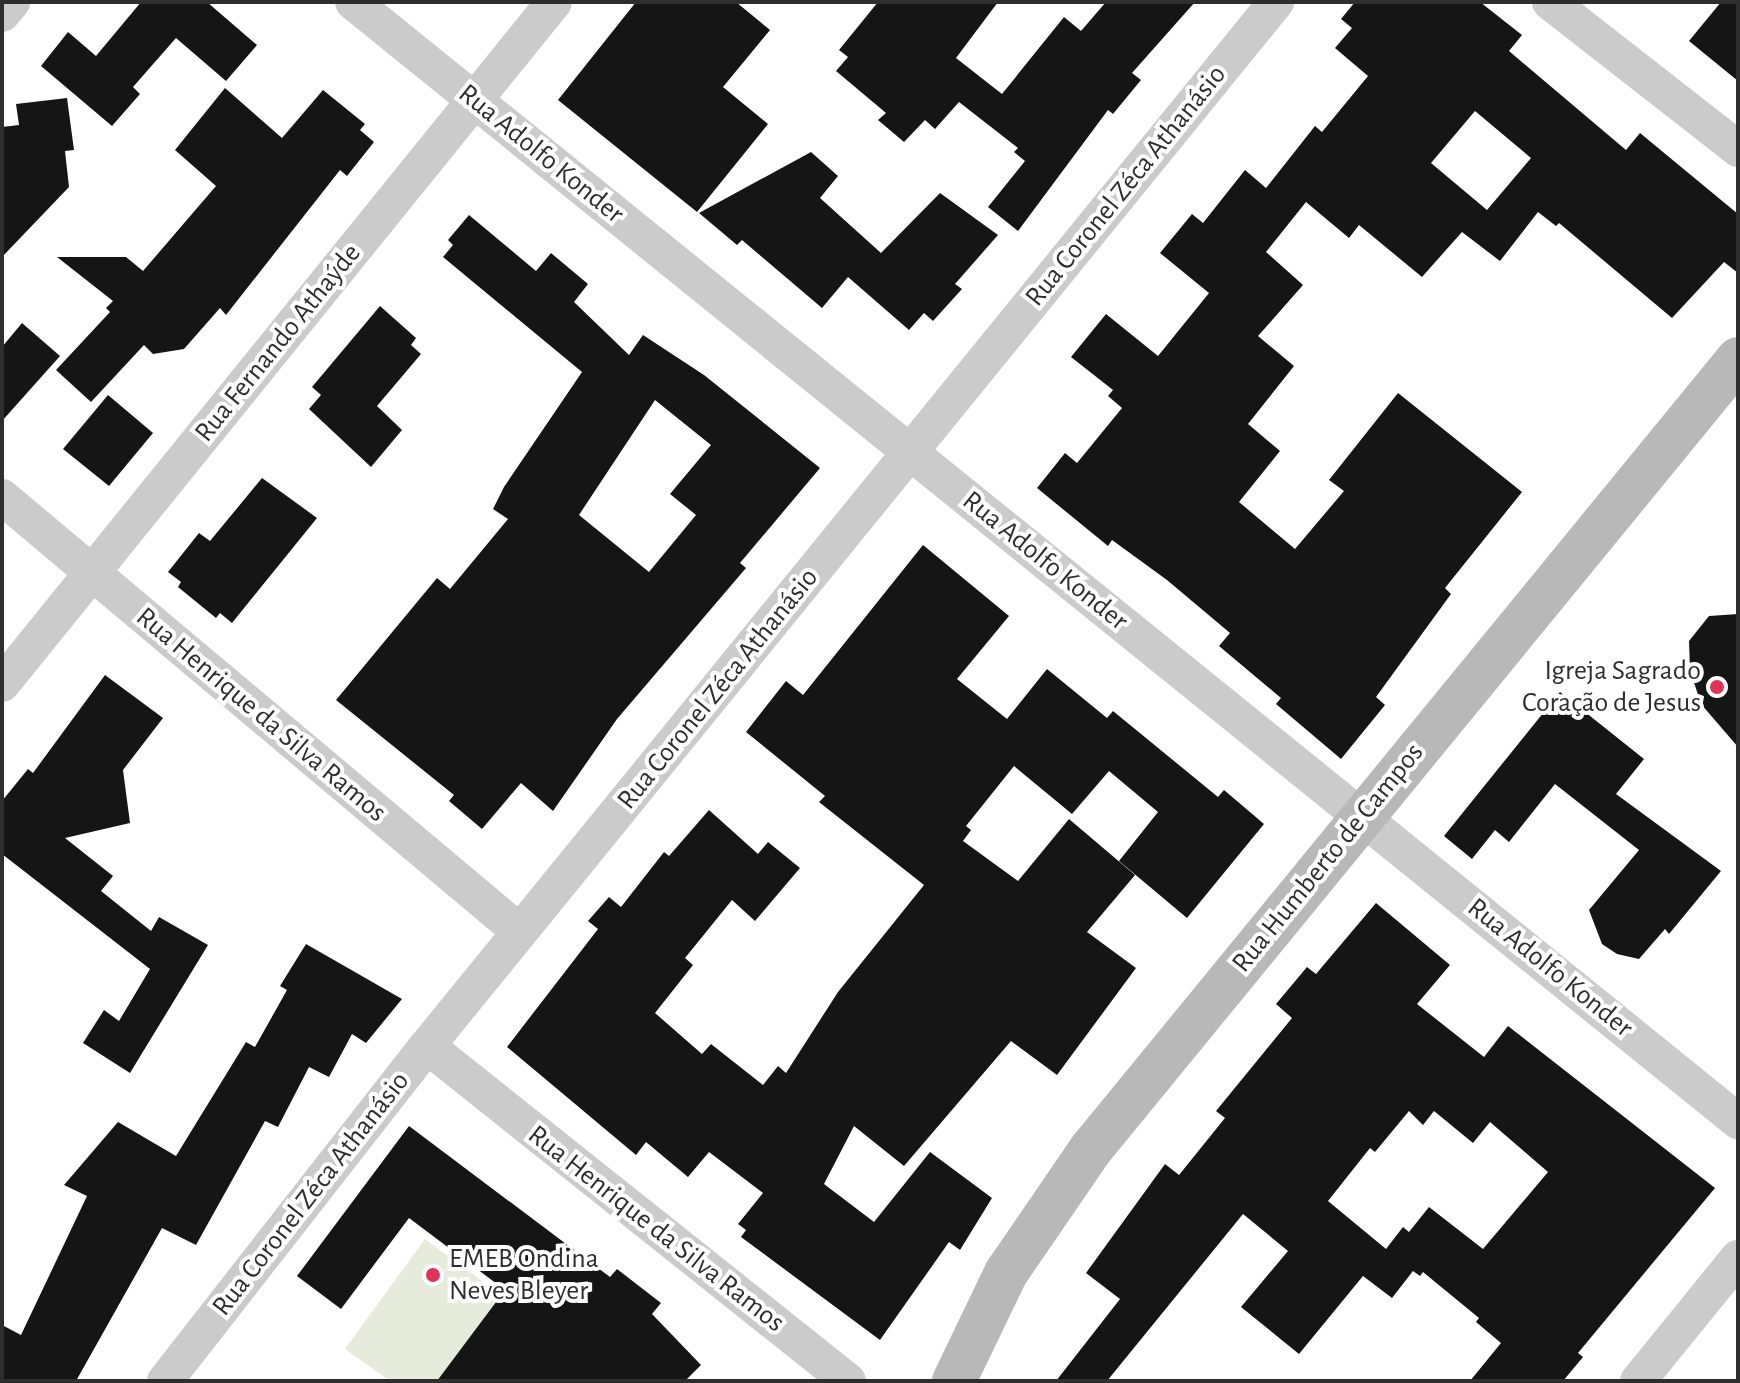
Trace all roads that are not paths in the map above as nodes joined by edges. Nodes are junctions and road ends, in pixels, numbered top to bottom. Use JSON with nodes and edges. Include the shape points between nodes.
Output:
{"nodes":[{"id":1,"x":12,"y":2,"type":"edge"},
{"id":2,"x":353,"y":2,"type":"edge"},
{"id":3,"x":554,"y":2,"type":"edge"},
{"id":4,"x":1276,"y":2,"type":"edge"},
{"id":5,"x":1550,"y":2,"type":"edge"},
{"id":6,"x":2,"y":14,"type":"edge"},
{"id":7,"x":475,"y":100,"type":"junction"},
{"id":8,"x":1738,"y":149,"type":"edge"},
{"id":9,"x":1738,"y":359,"type":"edge"},
{"id":10,"x":910,"y":452,"type":"junction"},
{"id":11,"x":2,"y":497,"type":"edge"},
{"id":12,"x":92,"y":573,"type":"junction"},
{"id":13,"x":2,"y":684,"type":"edge"},
{"id":14,"x":1362,"y":817,"type":"junction"},
{"id":15,"x":520,"y":932,"type":"junction"},
{"id":16,"x":427,"y":1046,"type":"junction"},
{"id":17,"x":1738,"y":1121,"type":"edge"},
{"id":18,"x":1738,"y":1258,"type":"edge"},
{"id":19,"x":165,"y":1381,"type":"edge"},
{"id":20,"x":848,"y":1381,"type":"edge"},
{"id":21,"x":954,"y":1381,"type":"edge"},
{"id":22,"x":1638,"y":1381,"type":"edge"}],
"edges":[{"from":1,"to":6,"type":"street"},
{"from":2,"to":7,"type":"street","name":"Rua Adolfo Konder"},
{"from":3,"to":7,"type":"street","name":"Rua Fernando Athaýde"},
{"from":4,"to":10,"type":"street","name":"Rua Coronel Zéca Athanásio"},
{"from":5,"to":8,"type":"street"},
{"from":7,"to":10,"type":"street","name":"Rua Adolfo Konder"},
{"from":7,"to":12,"type":"street","name":"Rua Fernando Athaýde"},
{"from":9,"to":14,"type":"main road","name":"Rua Humberto de Campos"},
{"from":10,"to":14,"type":"street","name":"Rua Adolfo Konder"},
{"from":10,"to":15,"type":"street","name":"Rua Coronel Zéca Athanásio"},
{"from":11,"to":12,"type":"street","name":"Rua Henrique da Silva Ramos"},
{"from":12,"to":13,"type":"street","name":"Rua Fernando Athaýde"},
{"from":12,"to":15,"type":"street","name":"Rua Henrique da Silva Ramos"},
{"from":14,"to":17,"type":"street","name":"Rua Adolfo Konder"},
{"from":14,"to":21,"type":"main road","name":"Rua Humberto de Campos","via":[[1044,1212],[1006,1273]]},
{"from":15,"to":16,"type":"street","name":"Rua Coronel Zéca Athanásio"},
{"from":16,"to":19,"type":"street","name":"Rua Coronel Zéca Athanásio"},
{"from":16,"to":20,"type":"street","name":"Rua Henrique da Silva Ramos"},
{"from":18,"to":22,"type":"street"}]}
